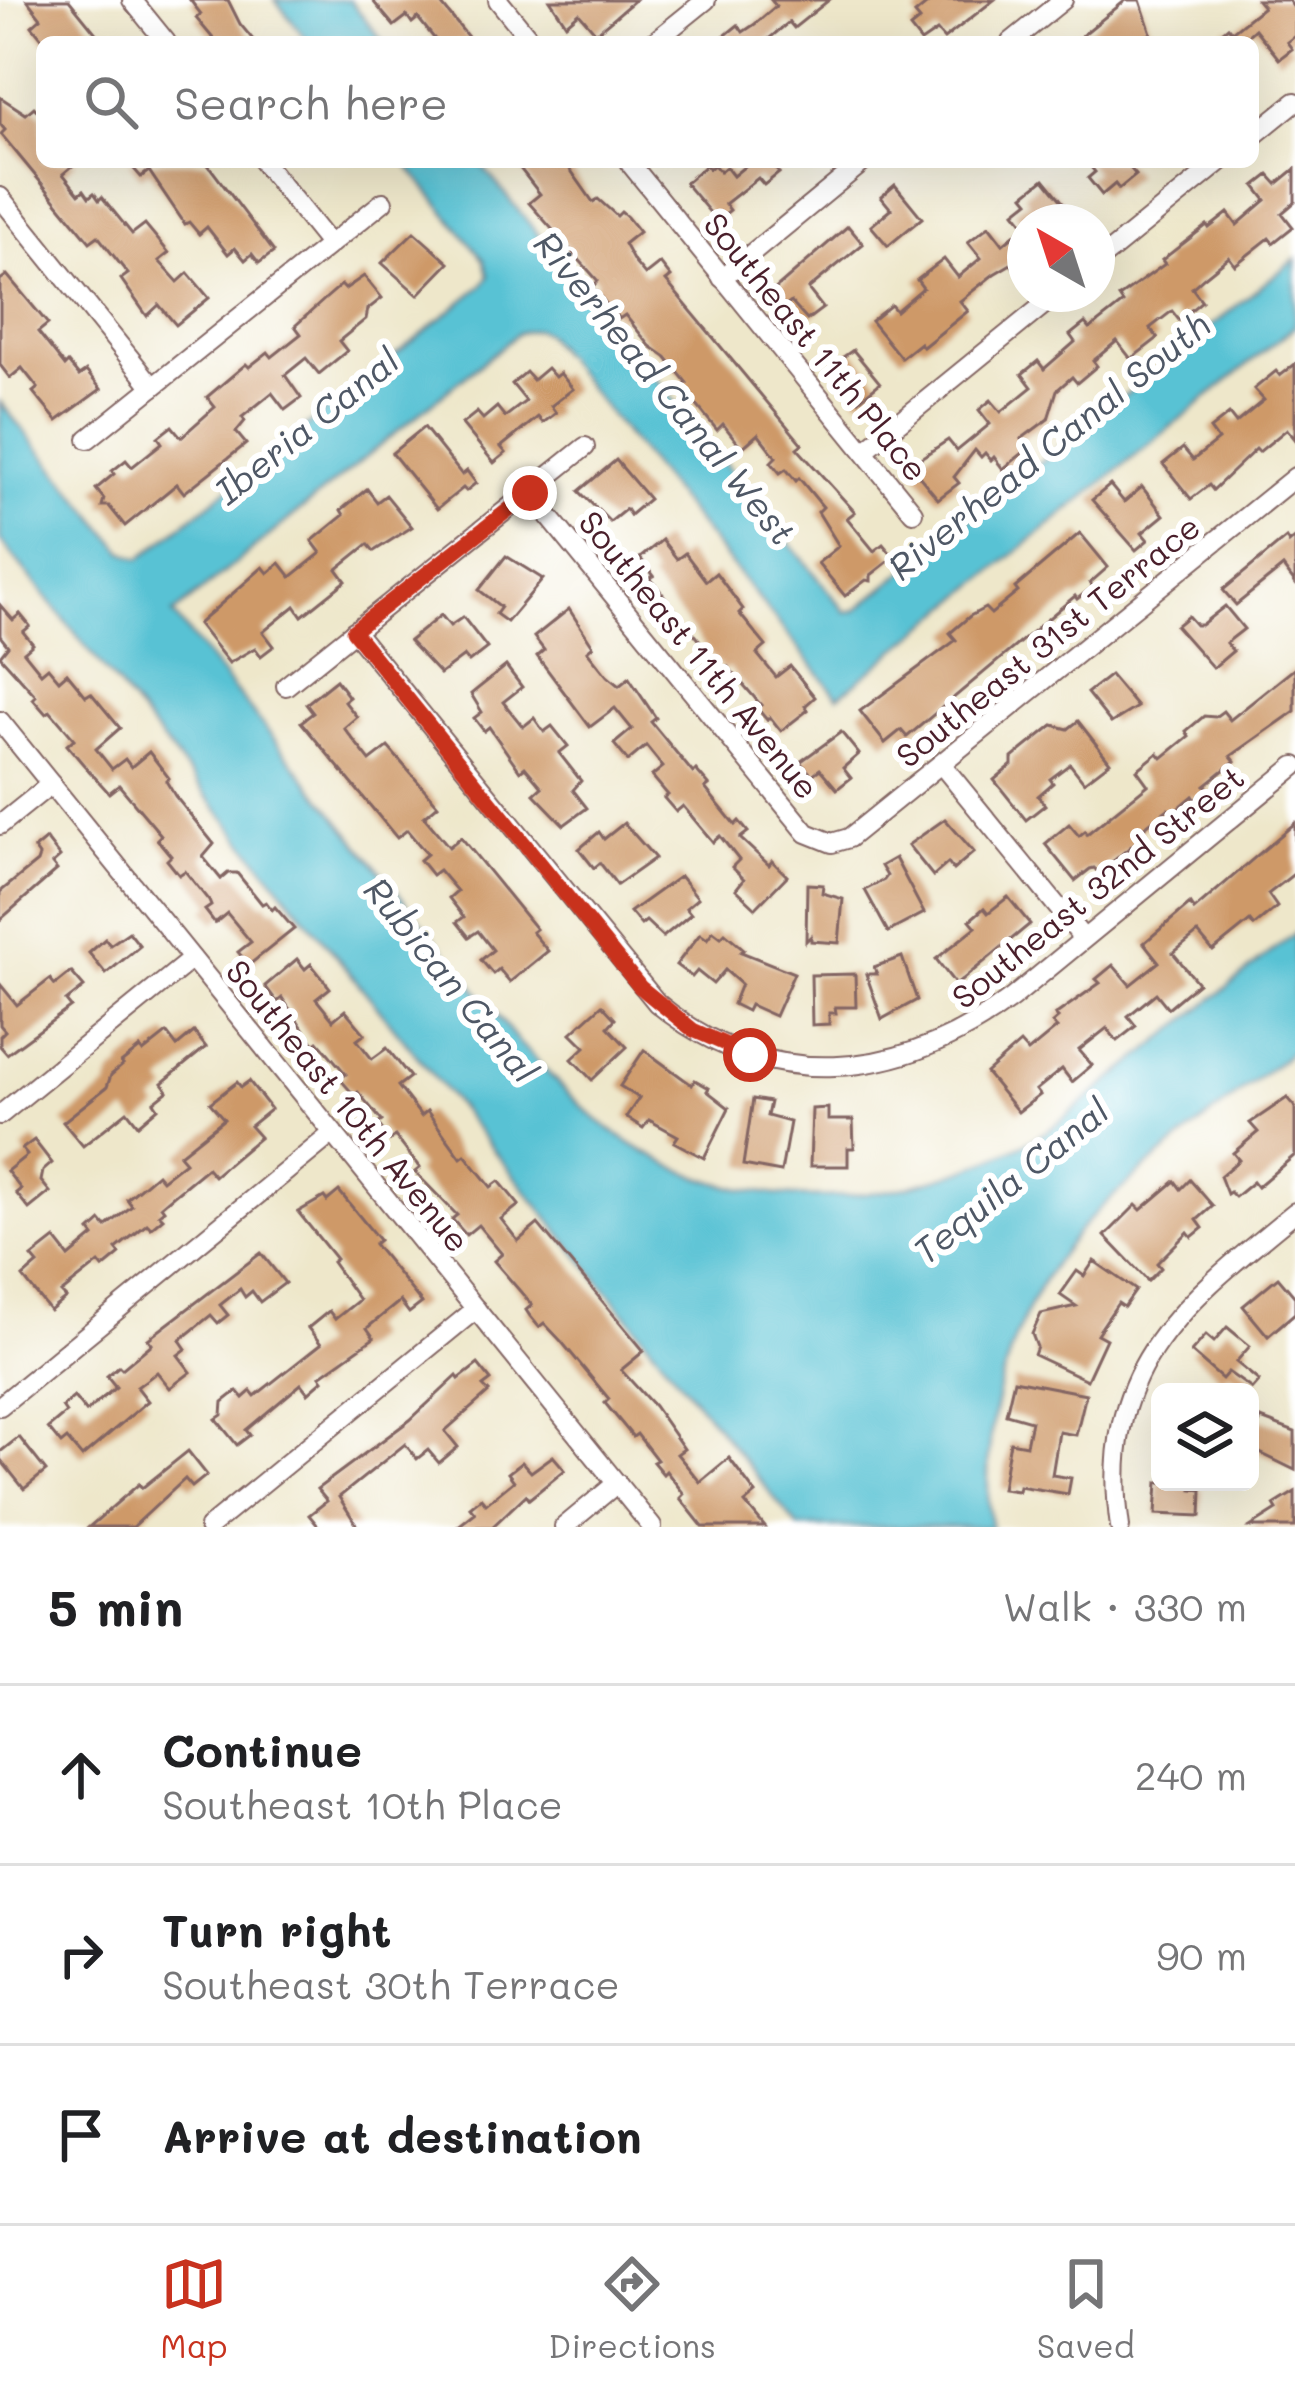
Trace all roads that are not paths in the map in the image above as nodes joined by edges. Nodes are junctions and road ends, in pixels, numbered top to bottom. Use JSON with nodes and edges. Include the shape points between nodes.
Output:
{"nodes":[{"id":1,"x":132,"y":0,"type":"edge"},
{"id":2,"x":498,"y":0,"type":"edge"},
{"id":3,"x":706,"y":0,"type":"edge"},
{"id":4,"x":1063,"y":0,"type":"edge"},
{"id":5,"x":161,"y":36,"type":"edge"},
{"id":6,"x":527,"y":36,"type":"edge"},
{"id":7,"x":661,"y":36,"type":"edge"},
{"id":8,"x":1018,"y":36,"type":"edge"},
{"id":9,"x":1295,"y":102,"type":"edge"},
{"id":10,"x":1259,"y":131,"type":"edge"},
{"id":11,"x":268,"y":168,"type":"edge"},
{"id":12,"x":634,"y":168,"type":"edge"},
{"id":13,"x":856,"y":168,"type":"edge"},
{"id":14,"x":1213,"y":168,"type":"edge"},
{"id":15,"x":0,"y":196,"type":"edge"},
{"id":16,"x":382,"y":202,"type":"dead end"},
{"id":17,"x":329,"y":244,"type":"junction"},
{"id":18,"x":1115,"y":247,"type":"edge"},
{"id":19,"x":722,"y":278,"type":"junction"},
{"id":20,"x":1036,"y":312,"type":"edge"},
{"id":21,"x":153,"y":387,"type":"junction"},
{"id":22,"x":88,"y":439,"type":"dead end"},
{"id":23,"x":585,"y":447,"type":"dead end"},
{"id":24,"x":864,"y":451,"type":"junction"},
{"id":25,"x":1295,"y":477,"type":"edge"},
{"id":26,"x":530,"y":493,"type":"junction"},
{"id":27,"x":913,"y":512,"type":"dead end"},
{"id":28,"x":353,"y":631,"type":"junction"},
{"id":29,"x":286,"y":686,"type":"dead end"},
{"id":30,"x":0,"y":721,"type":"edge"},
{"id":31,"x":942,"y":765,"type":"junction"},
{"id":32,"x":1295,"y":766,"type":"edge"},
{"id":33,"x":51,"y":784,"type":"junction"},
{"id":34,"x":0,"y":825,"type":"edge"},
{"id":35,"x":832,"y":843,"type":"joint"},
{"id":36,"x":1083,"y":938,"type":"junction"},
{"id":37,"x":192,"y":958,"type":"junction"},
{"id":38,"x":0,"y":1115,"type":"edge"},
{"id":39,"x":333,"y":1133,"type":"junction"},
{"id":40,"x":1295,"y":1212,"type":"edge"},
{"id":41,"x":476,"y":1310,"type":"junction"},
{"id":42,"x":0,"y":1406,"type":"edge"},
{"id":43,"x":617,"y":1483,"type":"junction"},
{"id":44,"x":209,"y":1527,"type":"edge"},
{"id":45,"x":564,"y":1527,"type":"edge"},
{"id":46,"x":652,"y":1527,"type":"edge"},
{"id":47,"x":1120,"y":1527,"type":"edge"}],
"edges":[{"from":1,"to":5,"type":"street"},
{"from":2,"to":6,"type":"street"},
{"from":3,"to":7,"type":"street"},
{"from":4,"to":8,"type":"street"},
{"from":9,"to":10,"type":"street"},
{"from":11,"to":17,"type":"street"},
{"from":12,"to":19,"type":"street","name":"Southeast 11th Place"},
{"from":13,"to":19,"type":"street"},
{"from":14,"to":18,"type":"street"},
{"from":15,"to":21,"type":"street"},
{"from":16,"to":17,"type":"street"},
{"from":17,"to":21,"type":"street"},
{"from":19,"to":24,"type":"street","name":"Southeast 11th Place"},
{"from":20,"to":24,"type":"street"},
{"from":21,"to":22,"type":"street"},
{"from":23,"to":26,"type":"street"},
{"from":24,"to":27,"type":"street","name":"Southeast 11th Place"},
{"from":25,"to":31,"type":"street","name":"Southeast 31st Terrace"},
{"from":26,"to":28,"type":"street"},
{"from":26,"to":35,"type":"street","name":"Southeast 11th Avenue","via":[[807,833]]},
{"from":28,"to":29,"type":"street"},
{"from":28,"to":36,"type":"street","name":"Southeast 32nd Street","via":[[640,987],[712,1040],[791,1064],[886,1061],[993,1012]]},
{"from":30,"to":33,"type":"street","name":"Southeast 10th Avenue"},
{"from":31,"to":35,"type":"street","name":"Southeast 31st Terrace","via":[[850,838]]},
{"from":31,"to":36,"type":"street"},
{"from":32,"to":36,"type":"street","name":"Southeast 32nd Street"},
{"from":33,"to":34,"type":"street"},
{"from":33,"to":37,"type":"street","name":"Southeast 10th Avenue"},
{"from":37,"to":38,"type":"street"},
{"from":37,"to":39,"type":"street","name":"Southeast 10th Avenue"},
{"from":39,"to":41,"type":"street","name":"Southeast 10th Avenue"},
{"from":39,"to":42,"type":"street"},
{"from":40,"to":47,"type":"street","via":[[1205,1287],[1156,1342],[1128,1400],[1117,1452]]},
{"from":41,"to":43,"type":"street","name":"Southeast 10th Avenue"},
{"from":41,"to":44,"type":"street"},
{"from":43,"to":45,"type":"street"},
{"from":43,"to":46,"type":"street","name":"Southeast 10th Avenue"}]}
